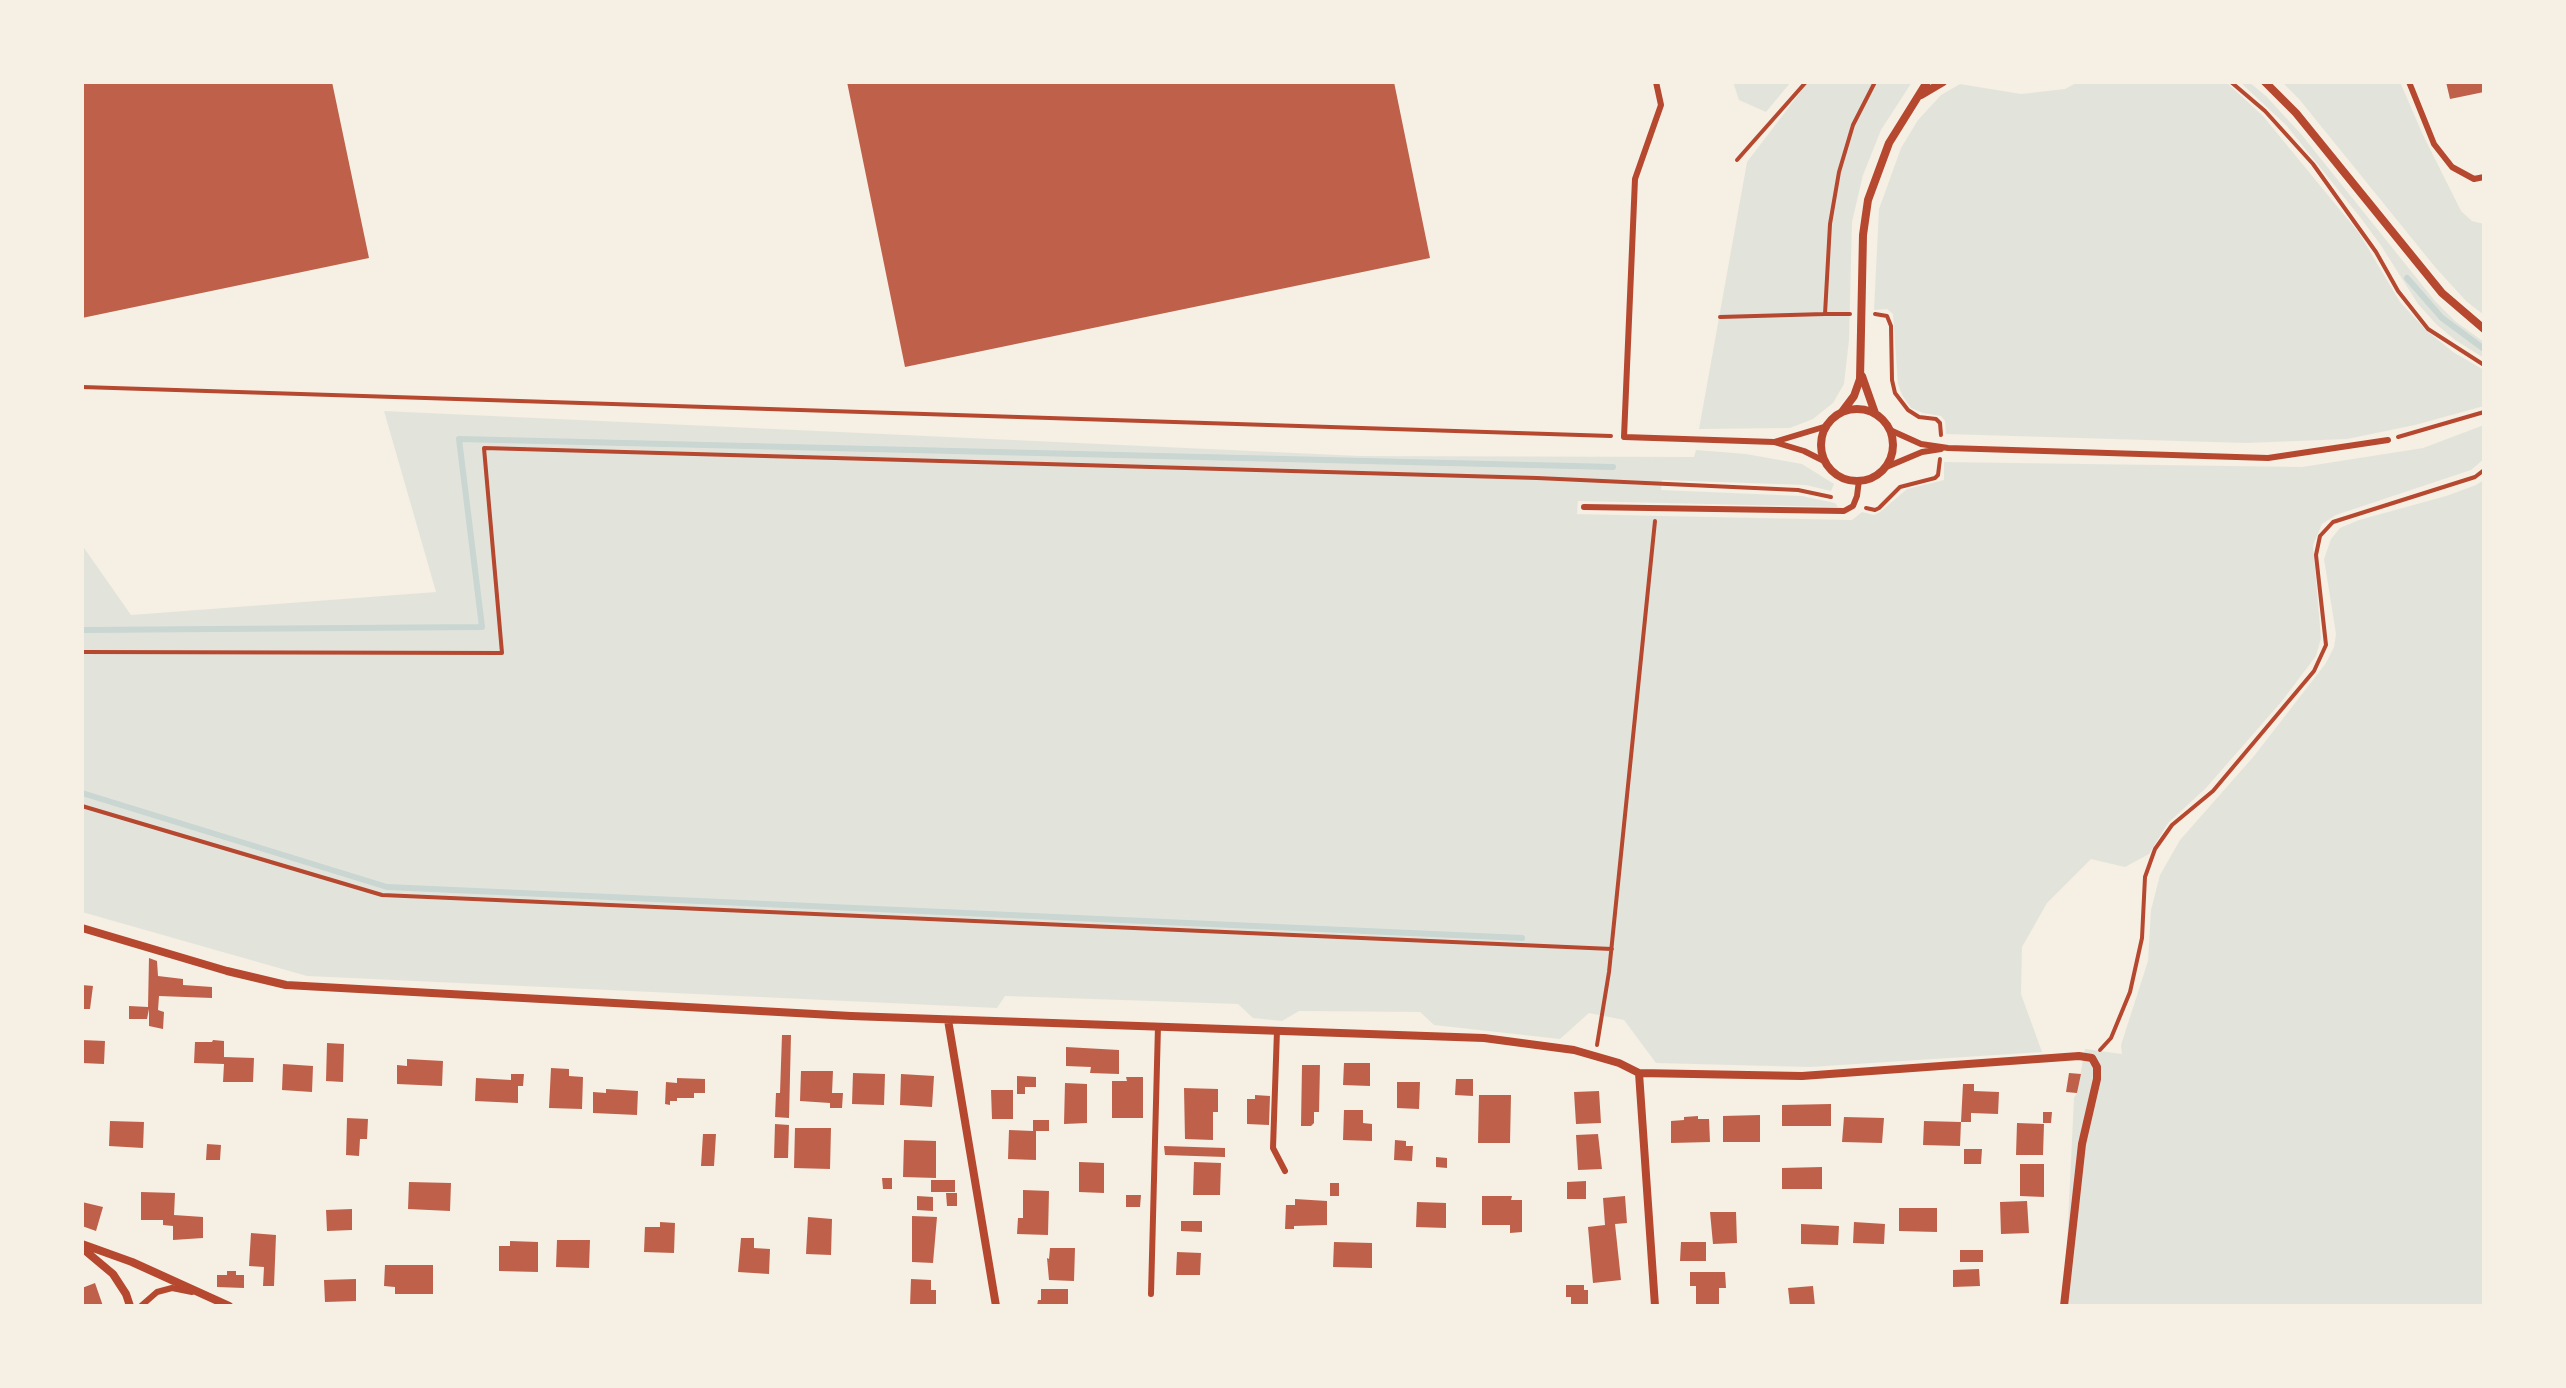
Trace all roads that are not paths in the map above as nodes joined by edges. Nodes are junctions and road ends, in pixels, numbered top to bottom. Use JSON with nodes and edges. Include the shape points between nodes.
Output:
{"nodes":[{"id":1,"x":1656,"y":82,"type":"edge"},
{"id":2,"x":1927,"y":82,"type":"edge"},
{"id":3,"x":1943,"y":82,"type":"edge"},
{"id":4,"x":2265,"y":82,"type":"edge"},
{"id":5,"x":2409,"y":82,"type":"edge"},
{"id":6,"x":1918,"y":98,"type":"junction"},
{"id":7,"x":2484,"y":177,"type":"edge"},
{"id":8,"x":2484,"y":329,"type":"edge"},
{"id":9,"x":1861,"y":367,"type":"junction"},
{"id":10,"x":1842,"y":412,"type":"junction"},
{"id":11,"x":1875,"y":413,"type":"junction"},
{"id":12,"x":1827,"y":426,"type":"junction"},
{"id":13,"x":1890,"y":430,"type":"junction"},
{"id":14,"x":2388,"y":440,"type":"road end"},
{"id":15,"x":1774,"y":442,"type":"junction"},
{"id":16,"x":1943,"y":448,"type":"junction"},
{"id":17,"x":1826,"y":462,"type":"junction"},
{"id":18,"x":1884,"y":468,"type":"junction"},
{"id":19,"x":1859,"y":480,"type":"junction"},
{"id":20,"x":1584,"y":507,"type":"dead end"},
{"id":21,"x":82,"y":928,"type":"edge"},
{"id":22,"x":948,"y":1020,"type":"junction"},
{"id":23,"x":1158,"y":1025,"type":"junction"},
{"id":24,"x":1277,"y":1030,"type":"junction"},
{"id":25,"x":1639,"y":1073,"type":"junction"},
{"id":26,"x":1285,"y":1171,"type":"dead end"},
{"id":27,"x":82,"y":1246,"type":"edge"},
{"id":28,"x":203,"y":1294,"type":"junction"},
{"id":29,"x":1151,"y":1294,"type":"dead end"},
{"id":30,"x":130,"y":1306,"type":"edge"},
{"id":31,"x":141,"y":1306,"type":"edge"},
{"id":32,"x":229,"y":1306,"type":"edge"},
{"id":33,"x":996,"y":1306,"type":"edge"},
{"id":34,"x":1655,"y":1306,"type":"edge"},
{"id":35,"x":2064,"y":1306,"type":"edge"}],
"edges":[{"from":1,"to":15,"type":"lane","via":[[1661,105],[1635,179],[1624,437]]},
{"from":2,"to":6,"type":"street"},
{"from":3,"to":6,"type":"street"},
{"from":4,"to":8,"type":"street","via":[[2442,293]]},
{"from":5,"to":7,"type":"lane","via":[[2434,144],[2452,167],[2474,179]]},
{"from":6,"to":9,"type":"street","via":[[1889,143],[1868,200]]},
{"from":9,"to":10,"type":"street","via":[[1858,387]]},
{"from":9,"to":11,"type":"street"},
{"from":10,"to":11,"type":"street"},
{"from":10,"to":12,"type":"street"},
{"from":11,"to":13,"type":"street"},
{"from":12,"to":15,"type":"lane"},
{"from":12,"to":17,"type":"street","via":[[1821,446]]},
{"from":13,"to":16,"type":"lane"},
{"from":13,"to":18,"type":"street","via":[[1893,446]]},
{"from":14,"to":16,"type":"lane","via":[[2268,458]]},
{"from":15,"to":17,"type":"lane"},
{"from":16,"to":18,"type":"lane"},
{"from":17,"to":19,"type":"street","via":[[1845,478]]},
{"from":18,"to":19,"type":"street"},
{"from":19,"to":20,"type":"lane","via":[[1853,506],[1836,512]]},
{"from":21,"to":22,"type":"street","via":[[286,985]]},
{"from":22,"to":23,"type":"street"},
{"from":22,"to":33,"type":"street"},
{"from":23,"to":24,"type":"street"},
{"from":23,"to":29,"type":"lane"},
{"from":24,"to":25,"type":"street","via":[[1484,1038],[1574,1050]]},
{"from":24,"to":26,"type":"lane","via":[[1273,1148]]},
{"from":25,"to":34,"type":"street"},
{"from":25,"to":35,"type":"street","via":[[1802,1076],[2092,1058],[2097,1079],[2082,1144]]},
{"from":27,"to":28,"type":"street"},
{"from":27,"to":30,"type":"street","via":[[113,1274]]},
{"from":28,"to":31,"type":"lane","via":[[172,1288],[157,1292]]},
{"from":28,"to":32,"type":"street"}]}
